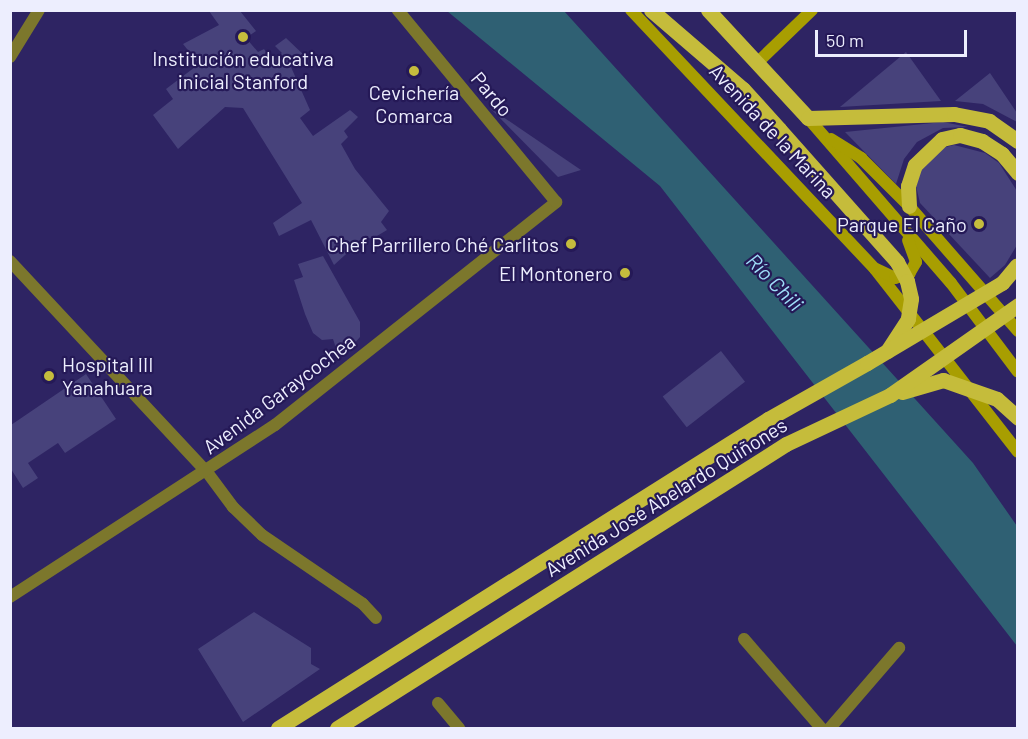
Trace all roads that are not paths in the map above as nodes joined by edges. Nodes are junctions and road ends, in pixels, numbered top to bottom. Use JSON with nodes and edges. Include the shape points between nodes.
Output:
{"nodes":[{"id":1,"x":39,"y":10,"type":"edge"},
{"id":2,"x":398,"y":10,"type":"edge"},
{"id":3,"x":631,"y":10,"type":"edge"},
{"id":4,"x":651,"y":10,"type":"edge"},
{"id":5,"x":708,"y":10,"type":"edge"},
{"id":6,"x":812,"y":10,"type":"edge"},
{"id":7,"x":10,"y":57,"type":"edge"},
{"id":8,"x":757,"y":63,"type":"junction"},
{"id":9,"x":808,"y":118,"type":"junction"},
{"id":10,"x":820,"y":131,"type":"junction"},
{"id":11,"x":1017,"y":141,"type":"edge"},
{"id":12,"x":1017,"y":173,"type":"edge"},
{"id":13,"x":556,"y":202,"type":"joint"},
{"id":14,"x":909,"y":206,"type":"junction"},
{"id":15,"x":904,"y":232,"type":"junction"},
{"id":16,"x":10,"y":261,"type":"edge"},
{"id":17,"x":1017,"y":263,"type":"edge"},
{"id":18,"x":875,"y":269,"type":"junction"},
{"id":19,"x":1017,"y":305,"type":"edge"},
{"id":20,"x":1017,"y":331,"type":"edge"},
{"id":21,"x":887,"y":351,"type":"junction"},
{"id":22,"x":1017,"y":372,"type":"edge"},
{"id":23,"x":890,"y":395,"type":"junction"},
{"id":24,"x":1017,"y":418,"type":"edge"},
{"id":25,"x":1017,"y":452,"type":"edge"},
{"id":26,"x":207,"y":472,"type":"junction"},
{"id":27,"x":10,"y":597,"type":"edge"},
{"id":28,"x":376,"y":618,"type":"dead end"},
{"id":29,"x":744,"y":639,"type":"dead end"},
{"id":30,"x":899,"y":648,"type":"dead end"},
{"id":31,"x":438,"y":704,"type":"dead end"},
{"id":32,"x":278,"y":729,"type":"edge"},
{"id":33,"x":337,"y":729,"type":"edge"},
{"id":34,"x":459,"y":729,"type":"edge"},
{"id":35,"x":821,"y":729,"type":"edge"},
{"id":36,"x":830,"y":729,"type":"edge"}],
"edges":[{"from":1,"to":7,"type":"street"},
{"from":2,"to":13,"type":"street","name":"Pardo"},
{"from":3,"to":18,"type":"main road","name":"Avenida de la Marina"},
{"from":4,"to":21,"type":"main road","bridge":true,"via":[[743,90],[897,262],[911,299],[908,319]]},
{"from":5,"to":8,"type":"main road","name":"Avenida de la Marina"},
{"from":6,"to":8,"type":"main road"},
{"from":8,"to":9,"type":"main road","name":"Avenida de la Marina"},
{"from":9,"to":10,"type":"main road","name":"Avenida de la Marina"},
{"from":9,"to":11,"type":"main road","via":[[975,117]]},
{"from":10,"to":14,"type":"main road","via":[[861,158]]},
{"from":10,"to":15,"type":"main road","name":"Avenida de la Marina"},
{"from":12,"to":14,"type":"main road","via":[[1002,154],[982,141],[960,135],[942,139],[915,165],[908,186]]},
{"from":13,"to":26,"type":"street","name":"Avenida Garaycochea","via":[[275,425]]},
{"from":14,"to":20,"type":"main road"},
{"from":15,"to":18,"type":"main road","via":[[916,262],[909,274],[895,278]]},
{"from":15,"to":22,"type":"main road","name":"Avenida de la Marina","via":[[951,283]]},
{"from":16,"to":26,"type":"street"},
{"from":17,"to":21,"type":"main road","name":"Avenida José Abelardo Quiñones","bridge":true,"via":[[1002,283]]},
{"from":18,"to":25,"type":"main road","name":"Avenida de la Marina"},
{"from":19,"to":23,"type":"main road","name":"Avenida José Abelardo Quiñones","bridge":true},
{"from":21,"to":32,"type":"main road","name":"Avenida José Abelardo Quiñones","bridge":true,"via":[[768,419]]},
{"from":23,"to":24,"type":"main road","bridge":true,"via":[[943,380],[997,399]]},
{"from":23,"to":33,"type":"main road","name":"Avenida José Abelardo Quiñones","bridge":true,"via":[[786,444]]},
{"from":26,"to":27,"type":"street","name":"Avenida Garaycochea"},
{"from":26,"to":28,"type":"street","via":[[233,507],[262,535],[363,604]]},
{"from":29,"to":35,"type":"street"},
{"from":30,"to":36,"type":"street"},
{"from":31,"to":34,"type":"street"}]}
